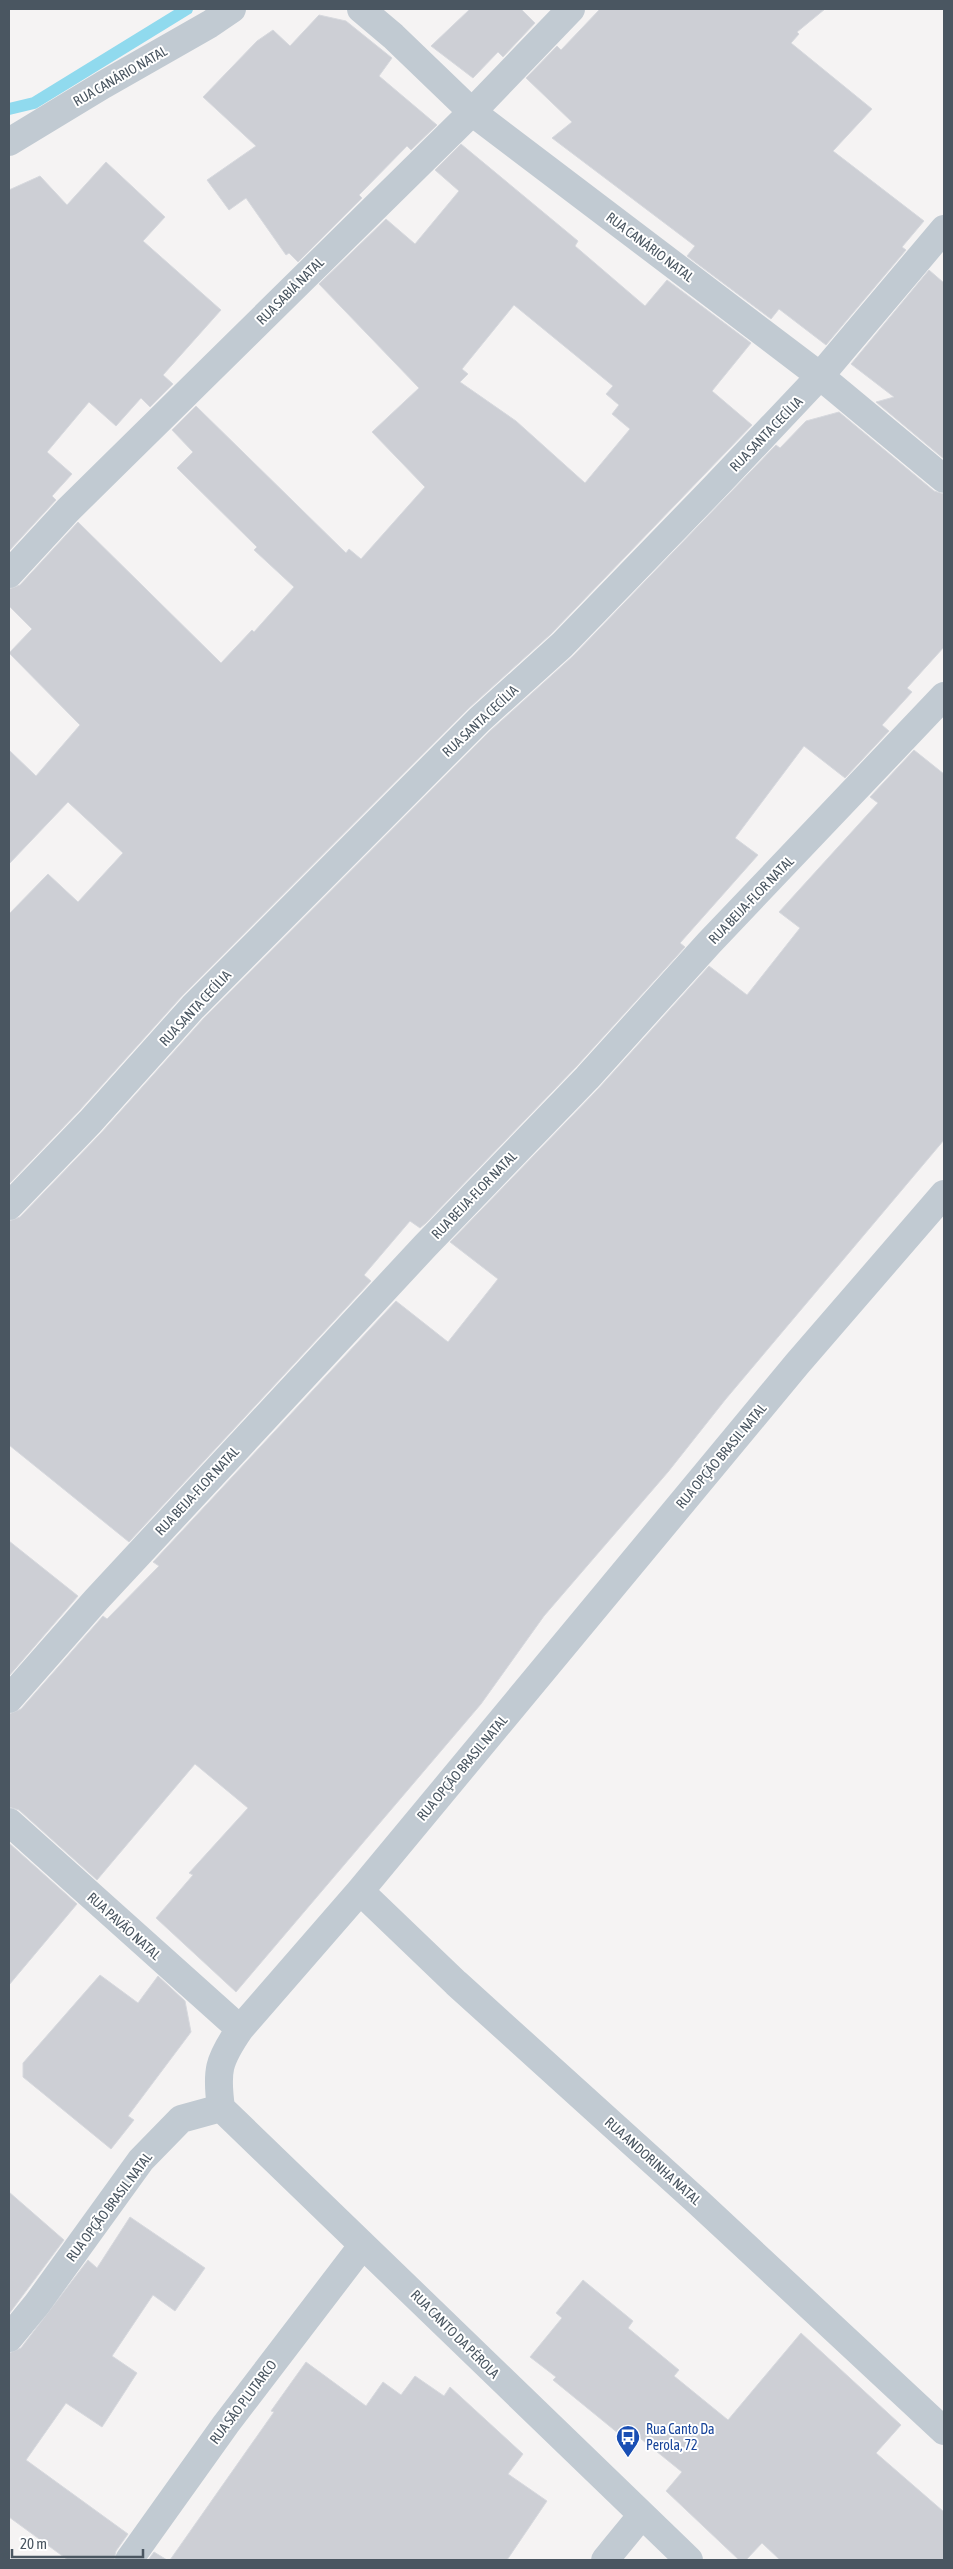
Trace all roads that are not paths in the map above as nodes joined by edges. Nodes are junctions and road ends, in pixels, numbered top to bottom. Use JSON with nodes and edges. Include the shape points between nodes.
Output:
{"nodes":[{"id":1,"x":232,"y":9,"type":"edge"},
{"id":2,"x":361,"y":9,"type":"edge"},
{"id":3,"x":571,"y":9,"type":"edge"},
{"id":4,"x":472,"y":112,"type":"junction"},
{"id":5,"x":9,"y":142,"type":"edge"},
{"id":6,"x":944,"y":229,"type":"edge"},
{"id":7,"x":820,"y":376,"type":"junction"},
{"id":8,"x":944,"y":478,"type":"edge"},
{"id":9,"x":9,"y":574,"type":"edge"},
{"id":10,"x":944,"y":696,"type":"edge"},
{"id":11,"x":944,"y":1194,"type":"edge"},
{"id":12,"x":9,"y":1206,"type":"edge"},
{"id":13,"x":9,"y":1699,"type":"edge"},
{"id":14,"x":9,"y":1822,"type":"edge"},
{"id":15,"x":360,"y":1892,"type":"junction"},
{"id":16,"x":240,"y":2030,"type":"junction"},
{"id":17,"x":221,"y":2108,"type":"junction"},
{"id":18,"x":362,"y":2246,"type":"junction"},
{"id":19,"x":9,"y":2338,"type":"edge"},
{"id":20,"x":944,"y":2431,"type":"edge"},
{"id":21,"x":641,"y":2516,"type":"junction"},
{"id":22,"x":129,"y":2560,"type":"edge"},
{"id":23,"x":605,"y":2560,"type":"edge"},
{"id":24,"x":688,"y":2560,"type":"edge"}],
"edges":[{"from":1,"to":5,"type":"street","name":"RUA CANÁRIO NATAL"},
{"from":2,"to":4,"type":"street","name":"RUA CANÁRIO NATAL"},
{"from":3,"to":4,"type":"street","name":"RUA SABIÁ NATAL"},
{"from":4,"to":7,"type":"street","name":"RUA CANÁRIO NATAL"},
{"from":4,"to":9,"type":"street","name":"RUA SABIÁ NATAL","via":[[75,504]]},
{"from":6,"to":7,"type":"street","name":"RUA SANTA CECÍLIA"},
{"from":7,"to":8,"type":"street","name":"RUA CANÁRIO NATAL"},
{"from":7,"to":12,"type":"street","name":"RUA SANTA CECÍLIA","via":[[562,645],[479,720],[193,1007]]},
{"from":10,"to":13,"type":"street","name":"RUA BEIJA-FLOR NATAL","via":[[587,1078],[425,1246],[96,1600]]},
{"from":11,"to":15,"type":"street","name":"RUA OPÇÃO BRASIL NATAL","via":[[798,1364]]},
{"from":14,"to":16,"type":"street","name":"RUA PAVÃO NATAL"},
{"from":15,"to":16,"type":"street","name":"RUA OPÇÃO BRASIL NATAL"},
{"from":15,"to":20,"type":"street","name":"RUA ANDORINHA NATAL"},
{"from":16,"to":17,"type":"street","name":"RUA OPÇÃO BRASIL NATAL","via":[[224,2052],[217,2079]]},
{"from":17,"to":18,"type":"street","name":"RUA CANTO DA PÉROLA"},
{"from":17,"to":19,"type":"street","name":"RUA OPÇÃO BRASIL NATAL","via":[[181,2119],[141,2160],[38,2304]]},
{"from":18,"to":21,"type":"street","name":"RUA CANTO DA PÉROLA","via":[[408,2287]]},
{"from":18,"to":22,"type":"street","name":"RUA SÃO PLUTARCO","via":[[226,2424]]},
{"from":21,"to":23,"type":"street"},
{"from":21,"to":24,"type":"street","name":"RUA CANTO DA PÉROLA"}]}
